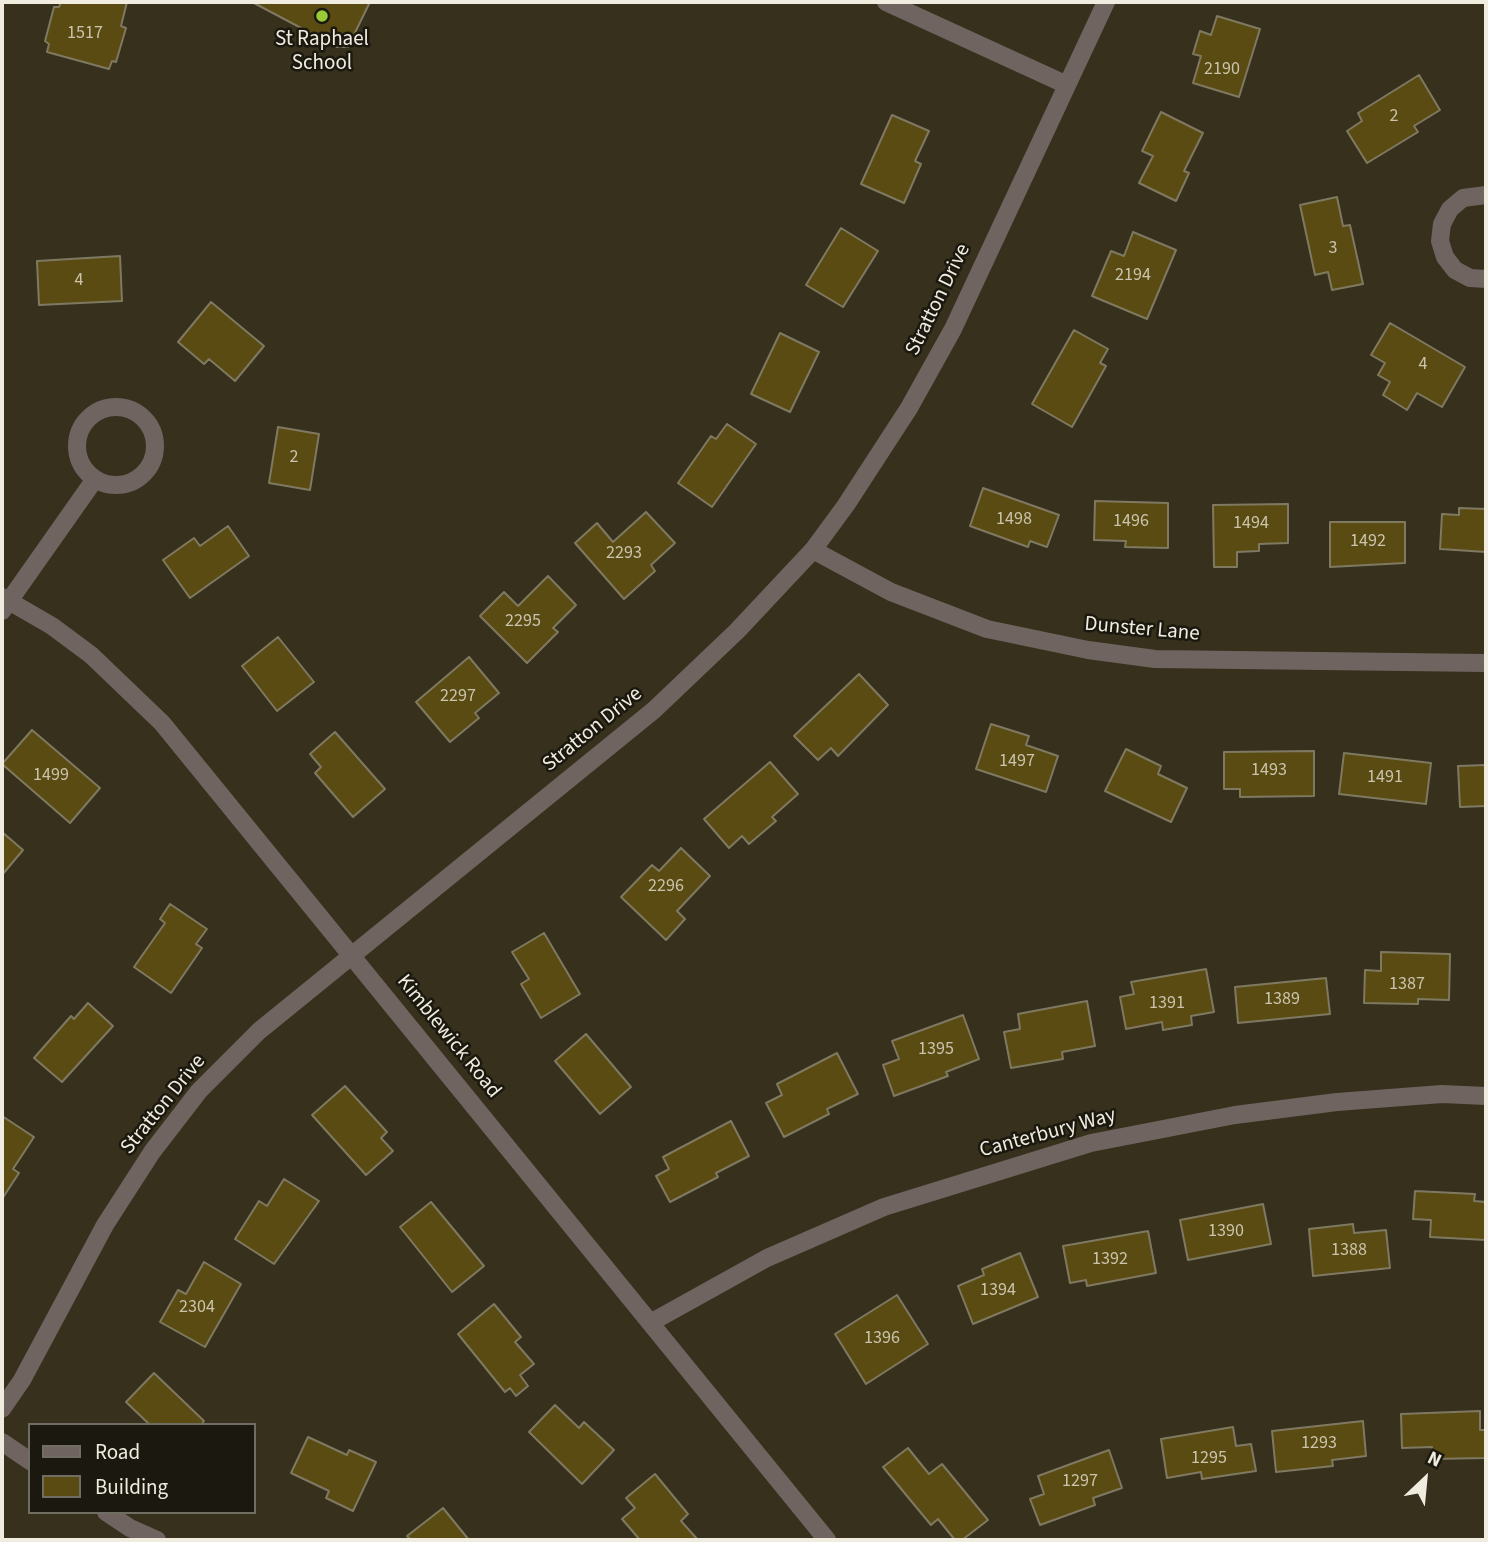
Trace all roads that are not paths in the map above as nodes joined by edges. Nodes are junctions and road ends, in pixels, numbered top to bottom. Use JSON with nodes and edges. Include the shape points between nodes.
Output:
{"nodes":[{"id":1,"x":886,"y":2,"type":"edge"},
{"id":2,"x":1106,"y":2,"type":"edge"},
{"id":3,"x":1067,"y":85,"type":"junction"},
{"id":4,"x":1486,"y":195,"type":"edge"},
{"id":5,"x":1486,"y":279,"type":"edge"},
{"id":6,"x":95,"y":479,"type":"junction"},
{"id":7,"x":813,"y":550,"type":"junction"},
{"id":8,"x":4,"y":603,"type":"edge"},
{"id":9,"x":1486,"y":663,"type":"edge"},
{"id":10,"x":352,"y":954,"type":"junction"},
{"id":11,"x":1486,"y":1096,"type":"edge"},
{"id":12,"x":650,"y":1323,"type":"junction"},
{"id":13,"x":2,"y":1409,"type":"edge"},
{"id":14,"x":2,"y":1442,"type":"edge"},
{"id":15,"x":28,"y":1460,"type":"edge"},
{"id":16,"x":109,"y":1514,"type":"edge"},
{"id":17,"x":157,"y":1540,"type":"edge"},
{"id":18,"x":827,"y":1540,"type":"edge"}],
"edges":[{"from":1,"to":3,"type":"street"},
{"from":2,"to":3,"type":"street","name":"Stratton Drive"},
{"from":3,"to":7,"type":"street","name":"Stratton Drive","via":[[953,329],[909,408]]},
{"from":4,"to":5,"type":"street","via":[[1463,198],[1450,209],[1440,240],[1455,270],[1470,278]]},
{"from":6,"to":6,"type":"street","via":[[118,485],[141,477],[149,468],[154,457],[153,432],[137,413],[114,407],[91,416],[83,425],[79,460]]},
{"from":6,"to":8,"type":"street"},
{"from":7,"to":9,"type":"street","name":"Dunster Lane","via":[[891,592],[987,629],[1088,650],[1155,659]]},
{"from":7,"to":10,"type":"street","name":"Stratton Drive","via":[[654,710]]},
{"from":8,"to":10,"type":"street","name":"Kimblewick Road","via":[[52,626],[128,687]]},
{"from":10,"to":12,"type":"street","name":"Kimblewick Road"},
{"from":10,"to":13,"type":"street","name":"Stratton Drive","via":[[259,1031],[199,1091],[104,1225]]},
{"from":11,"to":12,"type":"street","name":"Canterbury Way","via":[[1442,1094],[1337,1102],[1175,1125],[1091,1143],[884,1207],[767,1258]]},
{"from":12,"to":18,"type":"street","name":"Kimblewick Road"},
{"from":14,"to":15,"type":"street"},
{"from":16,"to":17,"type":"street"}]}
